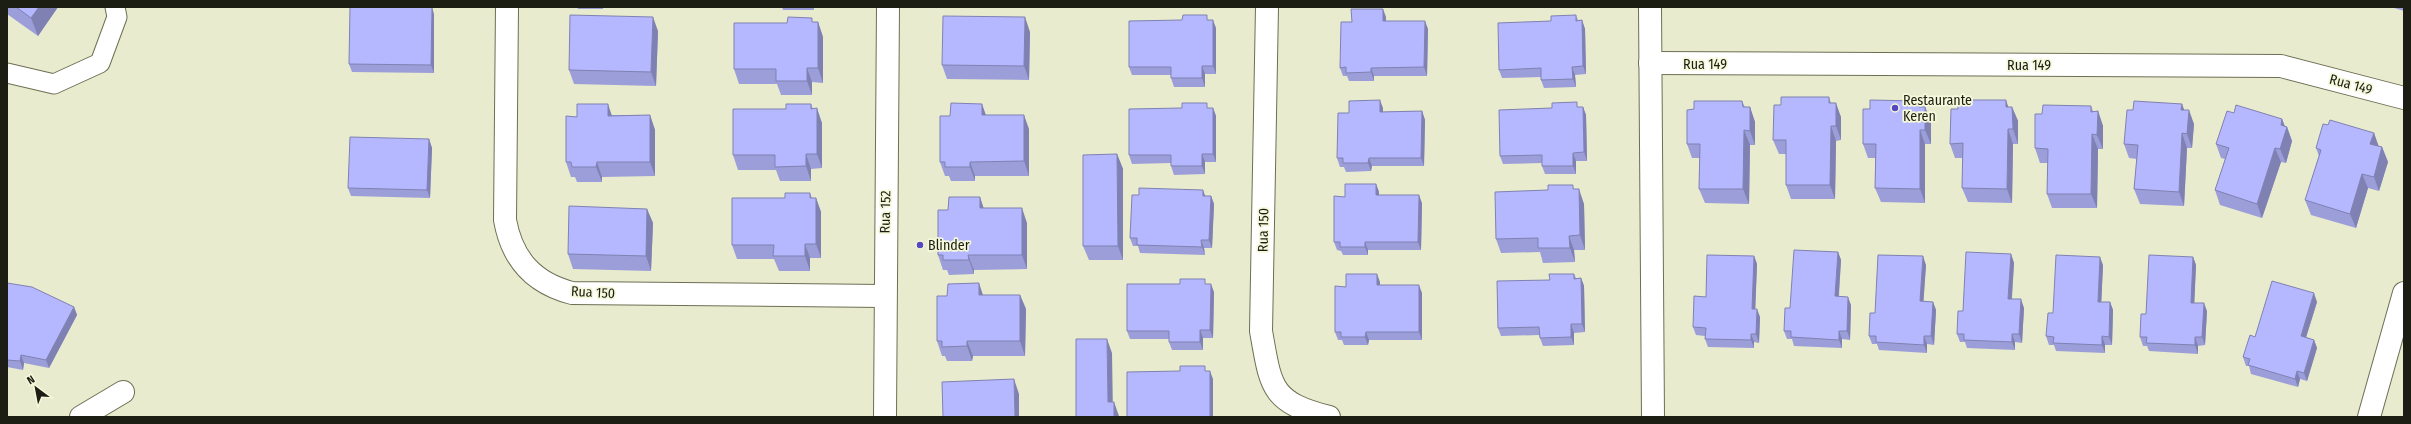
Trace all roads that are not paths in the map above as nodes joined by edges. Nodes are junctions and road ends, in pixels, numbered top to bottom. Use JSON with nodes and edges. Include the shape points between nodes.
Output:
{"nodes":[{"id":1,"x":115,"y":7,"type":"edge"},
{"id":2,"x":507,"y":7,"type":"edge"},
{"id":3,"x":888,"y":7,"type":"edge"},
{"id":4,"x":1266,"y":7,"type":"edge"},
{"id":5,"x":1650,"y":7,"type":"edge"},
{"id":6,"x":1650,"y":63,"type":"junction"},
{"id":7,"x":7,"y":73,"type":"edge"},
{"id":8,"x":2404,"y":98,"type":"edge"},
{"id":9,"x":2404,"y":293,"type":"edge"},
{"id":10,"x":884,"y":296,"type":"junction"},
{"id":11,"x":123,"y":392,"type":"dead end"},
{"id":12,"x":81,"y":417,"type":"edge"},
{"id":13,"x":884,"y":417,"type":"edge"},
{"id":14,"x":1329,"y":417,"type":"edge"},
{"id":15,"x":1652,"y":417,"type":"edge"},
{"id":16,"x":2369,"y":417,"type":"edge"}],
"edges":[{"from":1,"to":7,"type":"lane","via":[[117,17],[100,63],[54,84]]},
{"from":2,"to":10,"type":"street","name":"Rua 150","via":[[505,220],[509,240],[518,257],[541,281],[555,289],[572,293]]},
{"from":3,"to":10,"type":"street","name":"Rua 152"},
{"from":4,"to":14,"type":"street","name":"Rua 150","via":[[1261,331],[1274,388],[1300,409]]},
{"from":5,"to":6,"type":"street"},
{"from":6,"to":8,"type":"street","name":"Rua 149","via":[[2281,66]]},
{"from":6,"to":15,"type":"street"},
{"from":9,"to":16,"type":"street"},
{"from":10,"to":13,"type":"street","name":"Rua 152"},
{"from":11,"to":12,"type":"street"}]}
